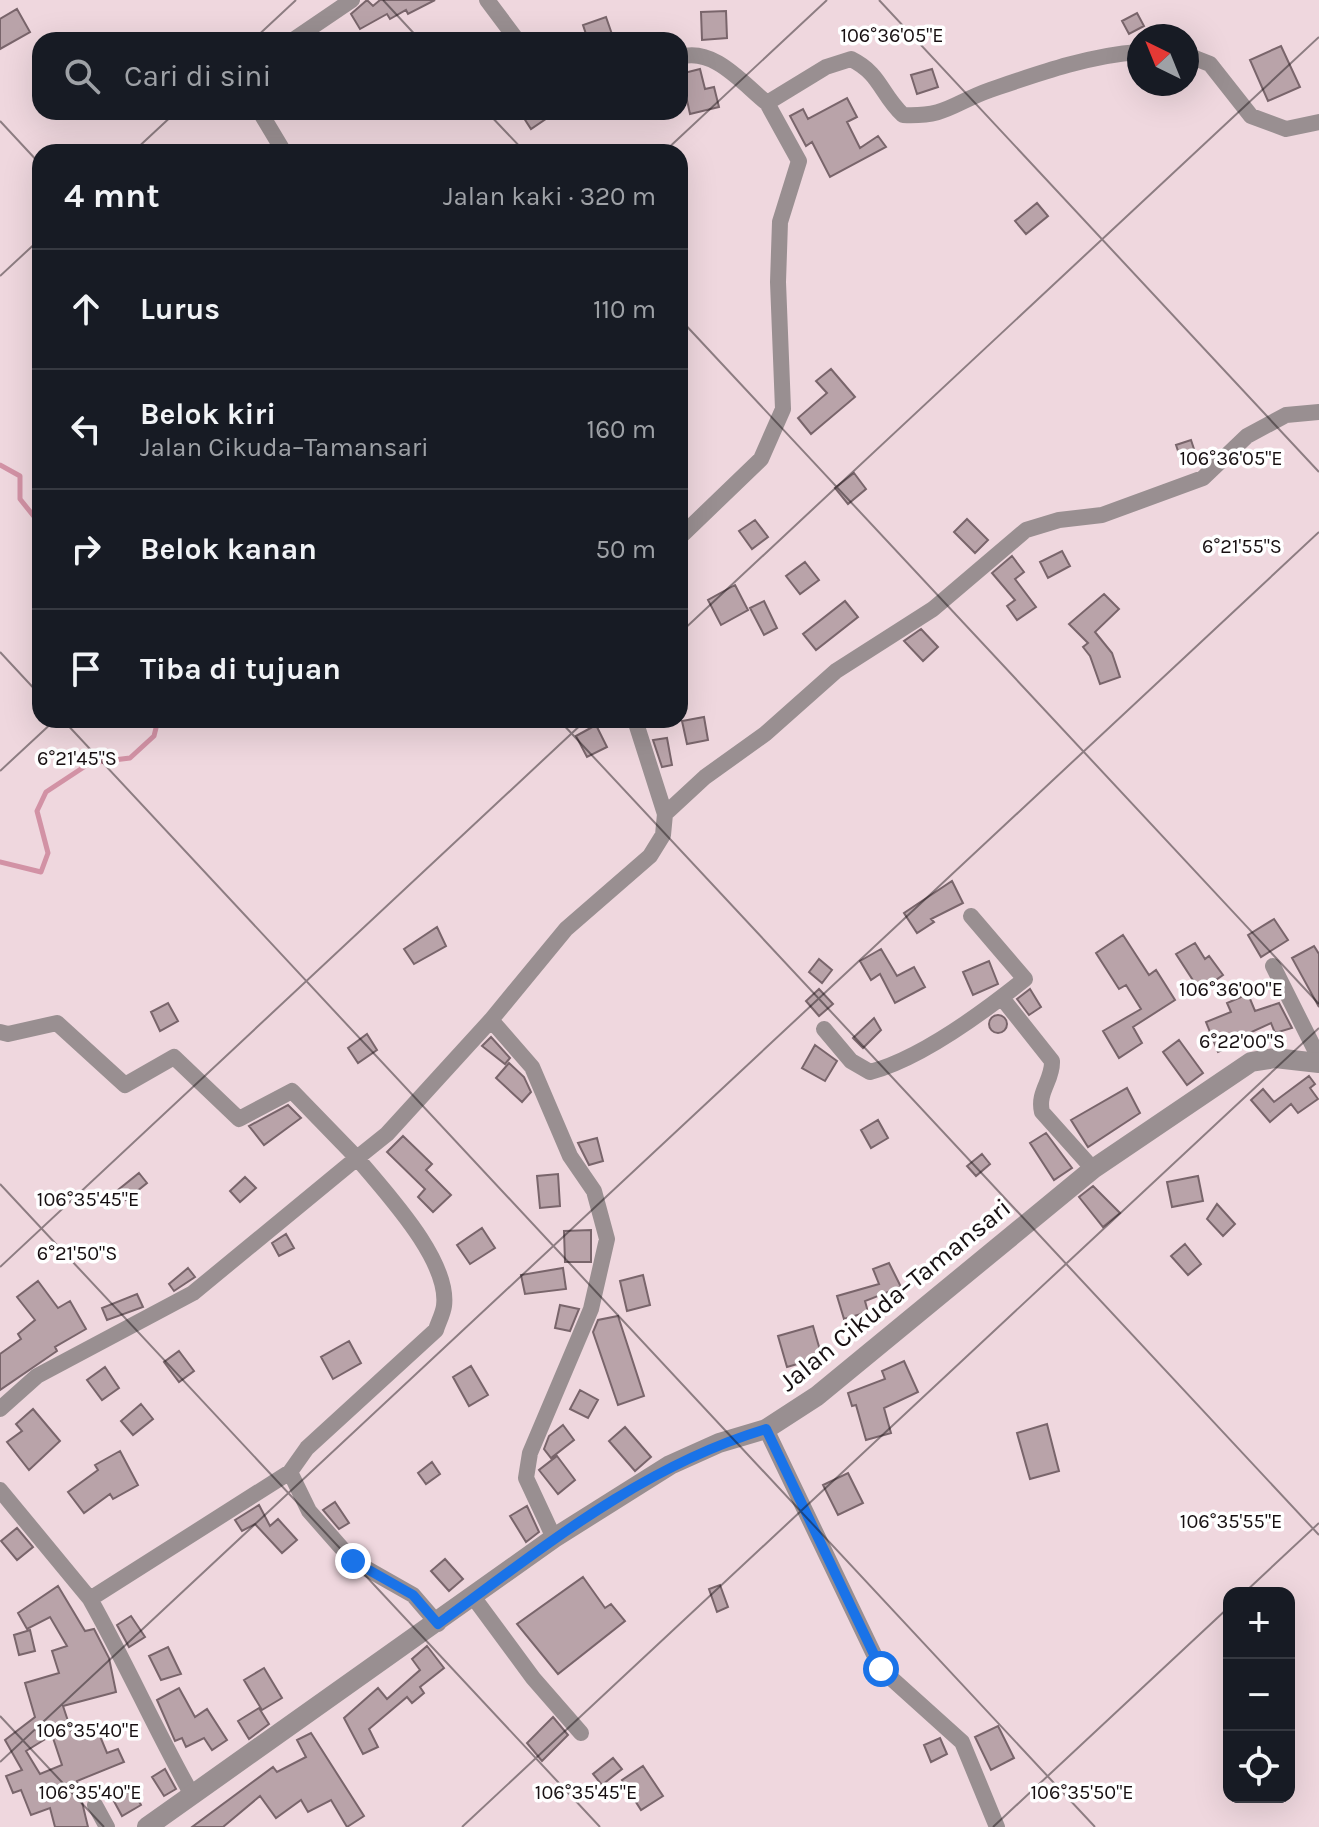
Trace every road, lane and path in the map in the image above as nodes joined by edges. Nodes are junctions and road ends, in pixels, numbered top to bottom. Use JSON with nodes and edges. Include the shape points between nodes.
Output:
{"nodes":[{"id":1,"x":352,"y":0,"type":"edge"},
{"id":2,"x":487,"y":0,"type":"edge"},
{"id":3,"x":305,"y":32,"type":"edge"},
{"id":4,"x":511,"y":32,"type":"edge"},
{"id":5,"x":1127,"y":53,"type":"edge"},
{"id":6,"x":688,"y":54,"type":"edge"},
{"id":7,"x":1199,"y":60,"type":"edge"},
{"id":8,"x":767,"y":103,"type":"junction"},
{"id":9,"x":265,"y":120,"type":"edge"},
{"id":10,"x":1319,"y":122,"type":"edge"},
{"id":11,"x":279,"y":144,"type":"edge"},
{"id":12,"x":1319,"y":412,"type":"edge"},
{"id":13,"x":688,"y":529,"type":"edge"},
{"id":14,"x":638,"y":728,"type":"edge"},
{"id":15,"x":665,"y":814,"type":"junction"},
{"id":16,"x":971,"y":916,"type":"dead end"},
{"id":17,"x":1273,"y":966,"type":"dead end"},
{"id":18,"x":1002,"y":998,"type":"junction"},
{"id":19,"x":491,"y":1020,"type":"junction"},
{"id":20,"x":824,"y":1029,"type":"dead end"},
{"id":21,"x":0,"y":1032,"type":"edge"},
{"id":22,"x":1319,"y":1060,"type":"edge"},
{"id":23,"x":357,"y":1158,"type":"junction"},
{"id":24,"x":1093,"y":1169,"type":"junction"},
{"id":25,"x":0,"y":1409,"type":"edge"},
{"id":26,"x":766,"y":1429,"type":"junction"},
{"id":27,"x":290,"y":1472,"type":"junction"},
{"id":28,"x":0,"y":1490,"type":"edge"},
{"id":29,"x":554,"y":1538,"type":"junction"},
{"id":30,"x":474,"y":1598,"type":"junction"},
{"id":31,"x":90,"y":1599,"type":"junction"},
{"id":32,"x":438,"y":1624,"type":"junction"},
{"id":33,"x":581,"y":1733,"type":"dead end"},
{"id":34,"x":191,"y":1793,"type":"junction"},
{"id":35,"x":95,"y":1805,"type":"dead end"},
{"id":36,"x":107,"y":1827,"type":"edge"},
{"id":37,"x":147,"y":1827,"type":"edge"},
{"id":38,"x":997,"y":1827,"type":"edge"}],
"edges":[{"from":1,"to":3,"type":"street"},
{"from":2,"to":4,"type":"street"},
{"from":5,"to":8,"type":"street","via":[[988,91],[933,116],[903,115],[887,100],[872,70],[851,59],[826,67]]},
{"from":6,"to":8,"type":"street","via":[[711,57]]},
{"from":7,"to":10,"type":"street","via":[[1210,64],[1251,116],[1286,129]]},
{"from":8,"to":13,"type":"street","via":[[799,161],[780,222],[783,409],[761,459]]},
{"from":9,"to":11,"type":"street"},
{"from":12,"to":15,"type":"street","via":[[1286,415],[1247,436],[1203,478],[1102,515],[1026,530],[933,609],[836,671]]},
{"from":14,"to":15,"type":"street"},
{"from":15,"to":19,"type":"street","via":[[663,835],[650,856],[566,929]]},
{"from":16,"to":18,"type":"street","via":[[1025,979]]},
{"from":17,"to":22,"type":"street"},
{"from":18,"to":20,"type":"street","via":[[917,1051],[870,1072],[851,1061]]},
{"from":18,"to":24,"type":"street","via":[[1052,1061],[1039,1100],[1042,1112]]},
{"from":19,"to":23,"type":"street","via":[[387,1134]]},
{"from":19,"to":29,"type":"street","via":[[532,1067],[570,1156],[594,1191],[607,1239],[591,1309],[530,1453],[526,1478]]},
{"from":21,"to":23,"type":"street","via":[[57,1023],[125,1085],[174,1057],[239,1119],[292,1091]]},
{"from":22,"to":24,"type":"street","name":"Jalan Cikuda–Tamansari","via":[[1251,1062]]},
{"from":23,"to":25,"type":"street","via":[[193,1293],[37,1376]]},
{"from":23,"to":27,"type":"street","via":[[435,1261],[445,1305],[436,1330],[307,1448]]},
{"from":24,"to":26,"type":"street","name":"Jalan Cikuda–Tamansari","via":[[817,1396]]},
{"from":26,"to":29,"type":"street","name":"Jalan Cikuda–Tamansari","via":[[670,1465]]},
{"from":26,"to":38,"type":"street","via":[[881,1669],[962,1742]]},
{"from":27,"to":31,"type":"street"},
{"from":27,"to":32,"type":"street","via":[[309,1511],[353,1561],[413,1595]]},
{"from":28,"to":31,"type":"street"},
{"from":29,"to":30,"type":"street","name":"Jalan Cikuda–Tamansari"},
{"from":30,"to":32,"type":"street","name":"Jalan Cikuda–Tamansari"},
{"from":30,"to":33,"type":"street"},
{"from":31,"to":34,"type":"street"},
{"from":32,"to":34,"type":"street","name":"Jalan Cikuda–Tamansari"},
{"from":34,"to":37,"type":"street","name":"Jalan Cikuda–Tamansari"},
{"from":35,"to":36,"type":"street"}]}
